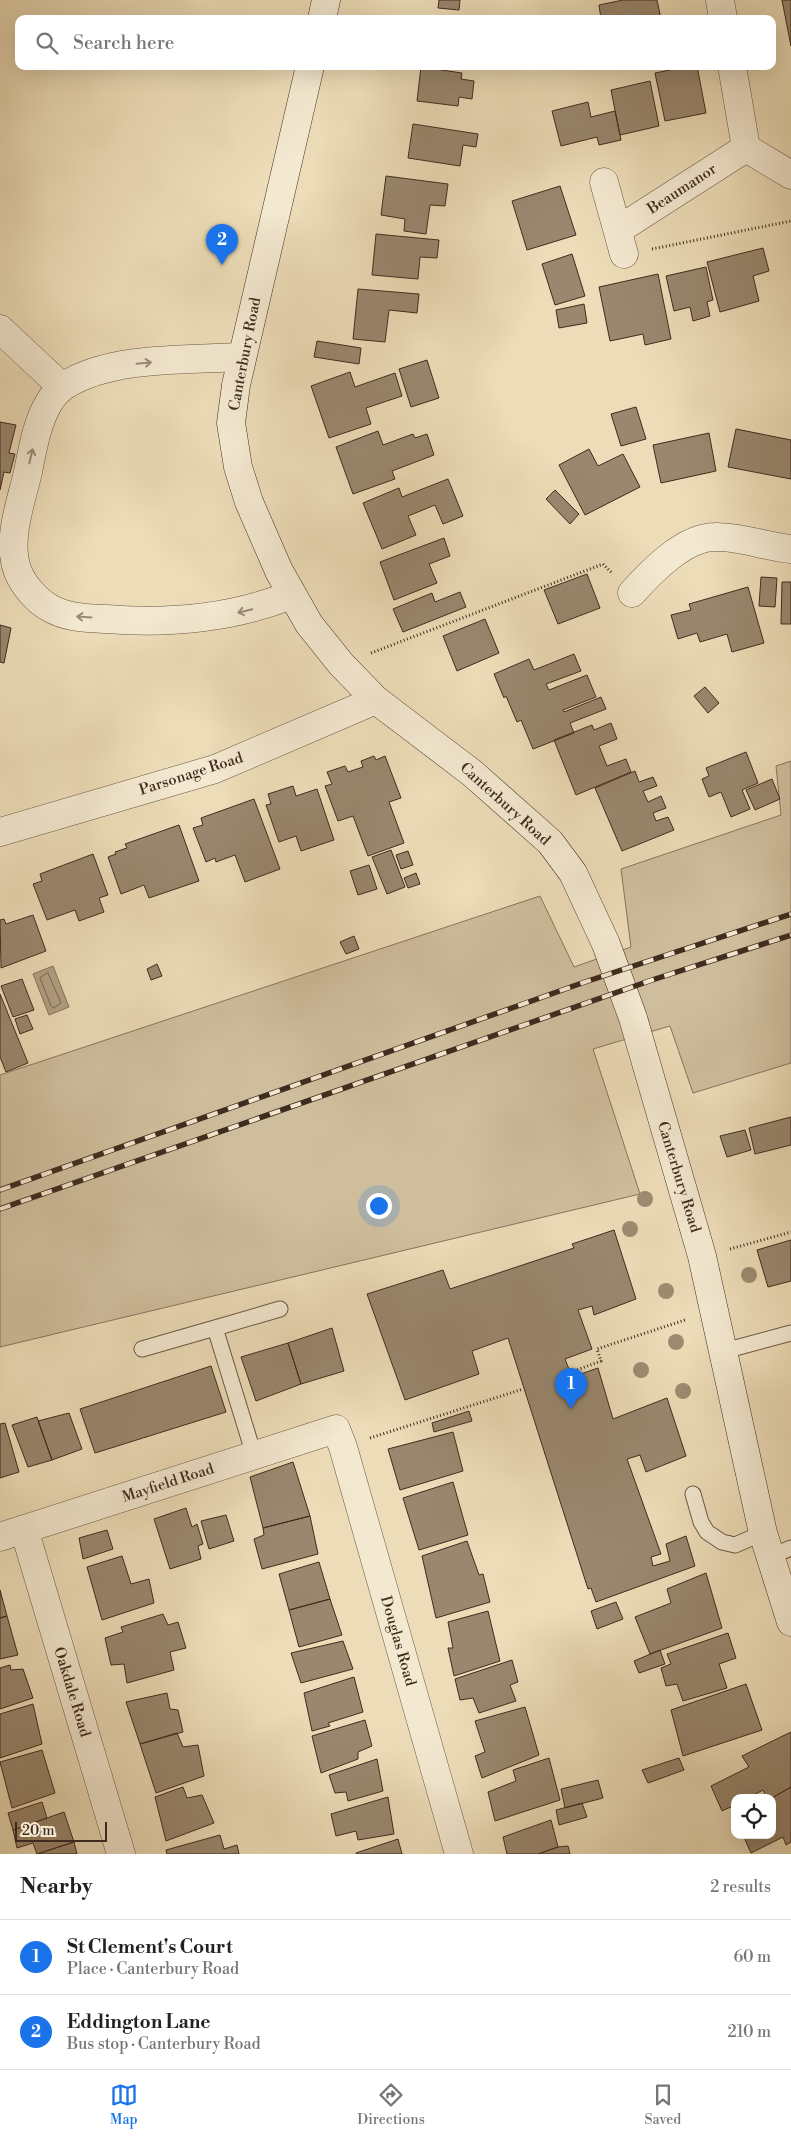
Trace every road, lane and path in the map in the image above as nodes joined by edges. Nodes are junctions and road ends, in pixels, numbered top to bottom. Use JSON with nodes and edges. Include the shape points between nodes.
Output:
{"nodes":[{"id":1,"x":326,"y":0,"type":"edge"},
{"id":2,"x":720,"y":0,"type":"edge"},
{"id":3,"x":323,"y":15,"type":"edge"},
{"id":4,"x":722,"y":15,"type":"edge"},
{"id":5,"x":309,"y":70,"type":"edge"},
{"id":6,"x":733,"y":70,"type":"edge"},
{"id":7,"x":746,"y":148,"type":"junction"},
{"id":8,"x":791,"y":174,"type":"edge"},
{"id":9,"x":604,"y":182,"type":"dead end"},
{"id":10,"x":791,"y":221,"type":"edge"},
{"id":11,"x":621,"y":242,"type":"junction"},
{"id":12,"x":0,"y":329,"type":"edge"},
{"id":13,"x":241,"y":356,"type":"junction"},
{"id":14,"x":62,"y":387,"type":"junction"},
{"id":15,"x":791,"y":549,"type":"edge"},
{"id":16,"x":632,"y":594,"type":"joint"},
{"id":17,"x":291,"y":595,"type":"junction"},
{"id":18,"x":341,"y":664,"type":"junction"},
{"id":19,"x":376,"y":700,"type":"junction"},
{"id":20,"x":0,"y":832,"type":"edge"},
{"id":21,"x":791,"y":1232,"type":"edge"},
{"id":22,"x":702,"y":1256,"type":"junction"},
{"id":23,"x":280,"y":1309,"type":"dead end"},
{"id":24,"x":715,"y":1310,"type":"junction"},
{"id":25,"x":215,"y":1328,"type":"junction"},
{"id":26,"x":791,"y":1333,"type":"edge"},
{"id":27,"x":142,"y":1349,"type":"dead end"},
{"id":28,"x":724,"y":1351,"type":"junction"},
{"id":29,"x":574,"y":1371,"type":"dead end"},
{"id":30,"x":523,"y":1389,"type":"dead end"},
{"id":31,"x":339,"y":1438,"type":"junction"},
{"id":32,"x":254,"y":1455,"type":"junction"},
{"id":33,"x":692,"y":1494,"type":"dead end"},
{"id":34,"x":12,"y":1533,"type":"edge"},
{"id":35,"x":774,"y":1546,"type":"edge"},
{"id":36,"x":791,"y":1622,"type":"edge"},
{"id":37,"x":120,"y":1854,"type":"edge"},
{"id":38,"x":458,"y":1854,"type":"edge"}],
"edges":[{"from":1,"to":3,"type":"street"},
{"from":2,"to":4,"type":"street"},
{"from":5,"to":13,"type":"street","name":"Canterbury Road"},
{"from":6,"to":7,"type":"street"},
{"from":7,"to":8,"type":"street"},
{"from":7,"to":11,"type":"street","name":"Beaumanor"},
{"from":9,"to":11,"type":"street"},
{"from":10,"to":11,"type":"path"},
{"from":12,"to":14,"type":"street"},
{"from":14,"to":13,"type":"street","one_way":true,"via":[[91,373],[139,363]]},
{"from":13,"to":17,"type":"street","name":"Canterbury Road","via":[[231,422],[238,467],[261,534]]},
{"from":17,"to":14,"type":"street","one_way":true,"via":[[232,614],[141,622],[74,617],[50,608],[30,591],[19,573],[14,555],[15,532],[37,429]]},
{"from":15,"to":16,"type":"street","via":[[714,536],[692,543],[660,564]]},
{"from":16,"to":18,"type":"path","via":[[603,564]]},
{"from":17,"to":18,"type":"street","name":"Canterbury Road"},
{"from":18,"to":19,"type":"street","name":"Canterbury Road"},
{"from":19,"to":20,"type":"street","name":"Parsonage Road","via":[[215,768]]},
{"from":19,"to":22,"type":"street","name":"Canterbury Road","via":[[502,798],[550,842],[573,873],[606,944],[633,1018]]},
{"from":21,"to":22,"type":"path"},
{"from":22,"to":24,"type":"street","name":"Canterbury Road"},
{"from":23,"to":25,"type":"lane"},
{"from":24,"to":28,"type":"street","name":"Canterbury Road"},
{"from":24,"to":29,"type":"path","via":[[597,1349],[601,1361]]},
{"from":25,"to":27,"type":"lane"},
{"from":25,"to":32,"type":"lane"},
{"from":26,"to":28,"type":"lane"},
{"from":28,"to":35,"type":"street","name":"Canterbury Road"},
{"from":30,"to":31,"type":"path"},
{"from":31,"to":32,"type":"street","name":"Mayfield Road"},
{"from":31,"to":38,"type":"street","name":"Douglas Road"},
{"from":32,"to":34,"type":"street","name":"Mayfield Road"},
{"from":33,"to":35,"type":"lane","via":[[707,1532],[722,1542]]},
{"from":34,"to":37,"type":"street","name":"Oakdale Road"},
{"from":35,"to":36,"type":"street","name":"Canterbury Road"}]}
